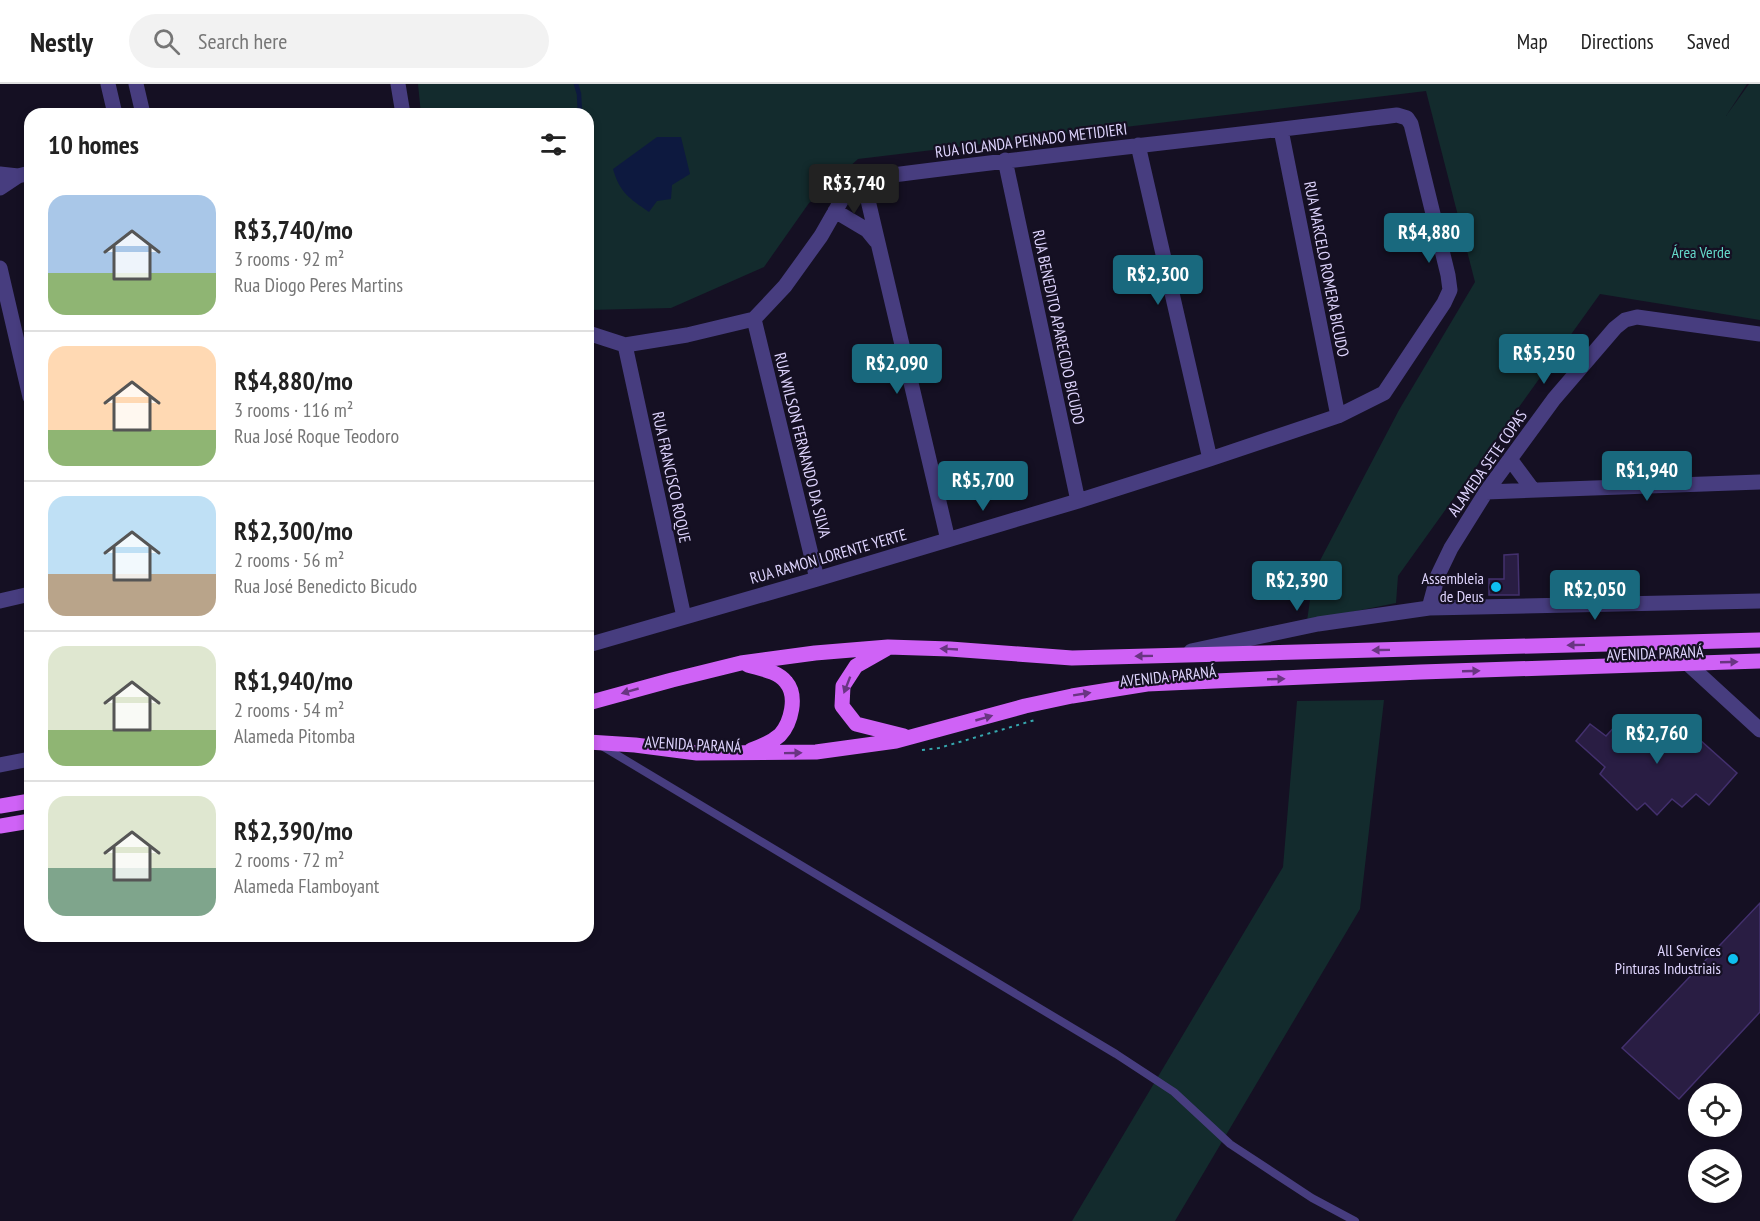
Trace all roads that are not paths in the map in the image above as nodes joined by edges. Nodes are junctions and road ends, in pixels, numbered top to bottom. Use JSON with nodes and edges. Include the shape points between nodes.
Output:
{"nodes":[{"id":1,"x":108,"y":84,"type":"edge"},
{"id":2,"x":136,"y":84,"type":"edge"},
{"id":3,"x":398,"y":84,"type":"edge"},
{"id":4,"x":114,"y":108,"type":"edge"},
{"id":5,"x":142,"y":108,"type":"edge"},
{"id":6,"x":402,"y":108,"type":"edge"},
{"id":7,"x":1281,"y":130,"type":"junction"},
{"id":8,"x":1138,"y":145,"type":"junction"},
{"id":9,"x":1005,"y":160,"type":"junction"},
{"id":10,"x":0,"y":174,"type":"edge"},
{"id":11,"x":24,"y":174,"type":"edge"},
{"id":12,"x":863,"y":179,"type":"junction"},
{"id":13,"x":0,"y":188,"type":"edge"},
{"id":14,"x":835,"y":211,"type":"junction"},
{"id":15,"x":854,"y":222,"type":"junction"},
{"id":16,"x":821,"y":236,"type":"junction"},
{"id":17,"x":878,"y":243,"type":"junction"},
{"id":18,"x":0,"y":268,"type":"edge"},
{"id":19,"x":754,"y":319,"type":"junction"},
{"id":20,"x":1760,"y":334,"type":"edge"},
{"id":21,"x":594,"y":335,"type":"edge"},
{"id":22,"x":625,"y":345,"type":"junction"},
{"id":23,"x":24,"y":371,"type":"edge"},
{"id":24,"x":1383,"y":393,"type":"joint"},
{"id":25,"x":1338,"y":416,"type":"junction"},
{"id":26,"x":1210,"y":459,"type":"junction"},
{"id":27,"x":1510,"y":459,"type":"junction"},
{"id":28,"x":1760,"y":482,"type":"edge"},
{"id":29,"x":1533,"y":490,"type":"junction"},
{"id":30,"x":1486,"y":492,"type":"junction"},
{"id":31,"x":1078,"y":501,"type":"junction"},
{"id":32,"x":948,"y":540,"type":"junction"},
{"id":33,"x":817,"y":579,"type":"junction"},
{"id":34,"x":24,"y":595,"type":"edge"},
{"id":35,"x":0,"y":601,"type":"edge"},
{"id":36,"x":1760,"y":601,"type":"edge"},
{"id":37,"x":1428,"y":608,"type":"junction"},
{"id":38,"x":684,"y":617,"type":"junction"},
{"id":39,"x":1760,"y":640,"type":"edge"},
{"id":40,"x":594,"y":643,"type":"edge"},
{"id":41,"x":888,"y":647,"type":"junction"},
{"id":42,"x":1172,"y":655,"type":"junction"},
{"id":43,"x":1760,"y":661,"type":"edge"},
{"id":44,"x":741,"y":663,"type":"junction"},
{"id":45,"x":1687,"y":663,"type":"junction"},
{"id":46,"x":594,"y":701,"type":"edge"},
{"id":47,"x":1760,"y":730,"type":"edge"},
{"id":48,"x":594,"y":742,"type":"edge"},
{"id":49,"x":594,"y":743,"type":"edge"},
{"id":50,"x":915,"y":745,"type":"junction"},
{"id":51,"x":739,"y":754,"type":"junction"},
{"id":52,"x":24,"y":760,"type":"edge"},
{"id":53,"x":0,"y":765,"type":"edge"},
{"id":54,"x":24,"y":802,"type":"edge"},
{"id":55,"x":0,"y":806,"type":"edge"},
{"id":56,"x":24,"y":822,"type":"edge"},
{"id":57,"x":0,"y":826,"type":"edge"},
{"id":58,"x":1355,"y":1221,"type":"edge"}],
"edges":[{"from":1,"to":4,"type":"street"},
{"from":2,"to":5,"type":"street"},
{"from":3,"to":6,"type":"street"},
{"from":7,"to":8,"type":"street","name":"RUA IOLANDA PEINADO METIDIERI"},
{"from":7,"to":24,"type":"street","name":"RUA IOLANDA PEINADO METIDIERI","via":[[1397,115],[1412,124],[1449,290]]},
{"from":7,"to":25,"type":"street","name":"RUA MARCELO ROMERA BICUDO"},
{"from":8,"to":9,"type":"street","name":"RUA IOLANDA PEINADO METIDIERI"},
{"from":8,"to":26,"type":"street"},
{"from":9,"to":12,"type":"street","name":"RUA IOLANDA PEINADO METIDIERI"},
{"from":9,"to":31,"type":"street","name":"RUA BENEDITO APARECIDO BICUDO"},
{"from":10,"to":11,"type":"street"},
{"from":11,"to":13,"type":"street"},
{"from":12,"to":14,"type":"street","via":[[845,194]]},
{"from":12,"to":17,"type":"street"},
{"from":14,"to":15,"type":"street"},
{"from":14,"to":16,"type":"street"},
{"from":15,"to":16,"type":"street","via":[[833,226]]},
{"from":15,"to":17,"type":"street"},
{"from":16,"to":19,"type":"street","via":[[785,286]]},
{"from":17,"to":32,"type":"street"},
{"from":18,"to":23,"type":"street"},
{"from":19,"to":22,"type":"street","via":[[687,336]]},
{"from":19,"to":33,"type":"street","name":"RUA WILSON FERNANDO DA SILVA"},
{"from":20,"to":27,"type":"street","name":"ALAMEDA SETE COPAS","via":[[1637,317],[1625,320],[1554,399]]},
{"from":21,"to":22,"type":"street"},
{"from":22,"to":38,"type":"street","name":"RUA FRANCISCO ROQUE"},
{"from":24,"to":25,"type":"street","name":"RUA RAMON LORENTE YERTE"},
{"from":25,"to":26,"type":"street","name":"RUA RAMON LORENTE YERTE"},
{"from":26,"to":31,"type":"street","name":"RUA RAMON LORENTE YERTE"},
{"from":27,"to":29,"type":"street"},
{"from":27,"to":30,"type":"street","name":"ALAMEDA SETE COPAS"},
{"from":28,"to":29,"type":"street"},
{"from":29,"to":30,"type":"street"},
{"from":30,"to":37,"type":"street","name":"ALAMEDA SETE COPAS","via":[[1451,548]]},
{"from":31,"to":32,"type":"street","name":"RUA RAMON LORENTE YERTE"},
{"from":32,"to":33,"type":"street","name":"RUA RAMON LORENTE YERTE"},
{"from":33,"to":38,"type":"street","name":"RUA RAMON LORENTE YERTE"},
{"from":34,"to":35,"type":"street"},
{"from":36,"to":37,"type":"street"},
{"from":37,"to":42,"type":"street","via":[[1318,624]]},
{"from":38,"to":40,"type":"street","name":"RUA RAMON LORENTE YERTE"},
{"from":39,"to":42,"type":"main road","name":"AVENIDA PARANÁ","one_way":true},
{"from":42,"to":41,"type":"main road","name":"AVENIDA PARANÁ","one_way":true,"via":[[1072,658]]},
{"from":41,"to":44,"type":"main road","name":"AVENIDA PARANÁ"},
{"from":41,"to":50,"type":"main road","one_way":true,"via":[[856,666],[843,686],[842,706],[856,724]]},
{"from":45,"to":43,"type":"main road","name":"AVENIDA PARANÁ","one_way":true},
{"from":44,"to":46,"type":"main road","name":"AVENIDA PARANÁ","one_way":true},
{"from":44,"to":51,"type":"main road","via":[[773,672],[787,683],[792,700],[790,719],[780,735]]},
{"from":45,"to":47,"type":"street"},
{"from":50,"to":45,"type":"main road","name":"AVENIDA PARANÁ","one_way":true,"via":[[1025,706],[1147,684]]},
{"from":48,"to":51,"type":"main road","name":"AVENIDA PARANÁ"},
{"from":49,"to":58,"type":"lane","via":[[1116,1054],[1174,1092],[1230,1144]]},
{"from":51,"to":50,"type":"main road","name":"AVENIDA PARANÁ","one_way":true},
{"from":52,"to":53,"type":"street"},
{"from":54,"to":55,"type":"main road"},
{"from":56,"to":57,"type":"main road"}]}
